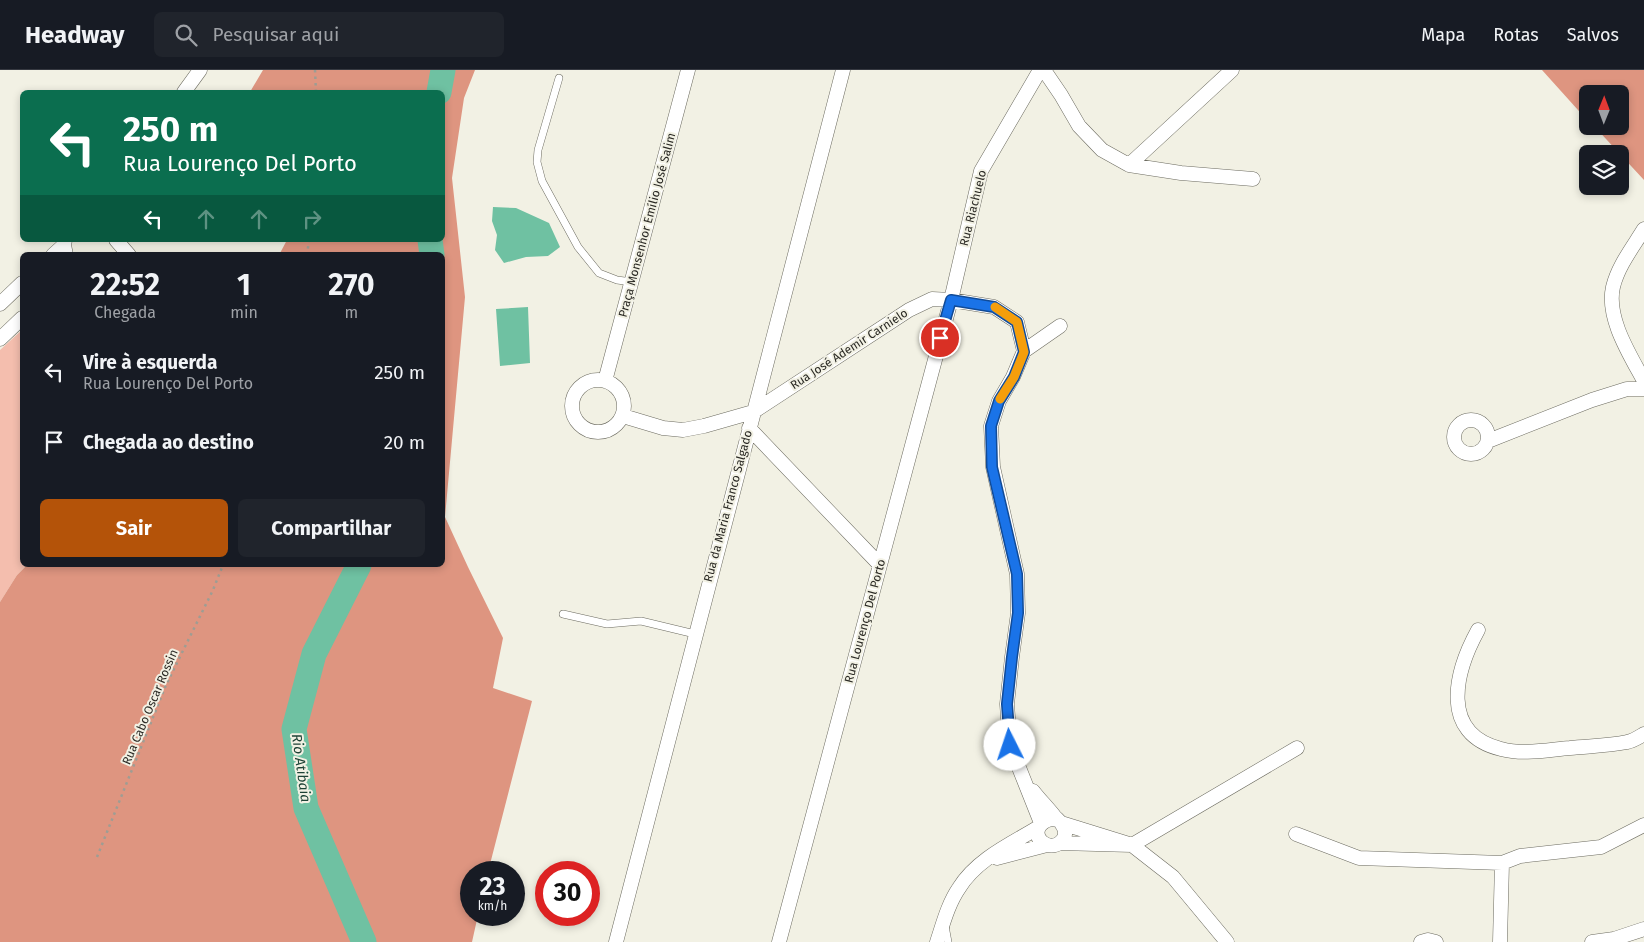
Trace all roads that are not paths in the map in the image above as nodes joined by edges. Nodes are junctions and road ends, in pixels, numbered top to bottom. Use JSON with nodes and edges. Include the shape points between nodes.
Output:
{"nodes":[{"id":1,"x":200,"y":70,"type":"edge"},
{"id":2,"x":688,"y":70,"type":"edge"},
{"id":3,"x":843,"y":70,"type":"edge"},
{"id":4,"x":1040,"y":70,"type":"edge"},
{"id":5,"x":1044,"y":70,"type":"edge"},
{"id":6,"x":1232,"y":70,"type":"edge"},
{"id":7,"x":559,"y":78,"type":"dead end"},
{"id":8,"x":185,"y":90,"type":"edge"},
{"id":9,"x":1129,"y":165,"type":"junction"},
{"id":10,"x":1253,"y":179,"type":"dead end"},
{"id":11,"x":1644,"y":229,"type":"edge"},
{"id":12,"x":116,"y":242,"type":"edge"},
{"id":13,"x":126,"y":252,"type":"edge"},
{"id":14,"x":632,"y":282,"type":"junction"},
{"id":15,"x":20,"y":285,"type":"edge"},
{"id":16,"x":951,"y":300,"type":"junction"},
{"id":17,"x":0,"y":304,"type":"edge"},
{"id":18,"x":20,"y":320,"type":"edge"},
{"id":19,"x":1060,"y":326,"type":"dead end"},
{"id":20,"x":0,"y":339,"type":"edge"},
{"id":21,"x":1024,"y":352,"type":"junction"},
{"id":22,"x":605,"y":381,"type":"junction"},
{"id":23,"x":1644,"y":381,"type":"edge"},
{"id":24,"x":1644,"y":389,"type":"edge"},
{"id":25,"x":753,"y":412,"type":"junction"},
{"id":26,"x":623,"y":416,"type":"junction"},
{"id":27,"x":748,"y":428,"type":"junction"},
{"id":28,"x":1488,"y":441,"type":"dead end"},
{"id":29,"x":880,"y":565,"type":"junction"},
{"id":30,"x":563,"y":614,"type":"dead end"},
{"id":31,"x":1478,"y":630,"type":"dead end"},
{"id":32,"x":695,"y":634,"type":"junction"},
{"id":33,"x":1644,"y":734,"type":"edge"},
{"id":34,"x":1297,"y":748,"type":"dead end"},
{"id":35,"x":1026,"y":782,"type":"junction"},
{"id":36,"x":1060,"y":822,"type":"junction"},
{"id":37,"x":1040,"y":825,"type":"junction"},
{"id":38,"x":1644,"y":825,"type":"edge"},
{"id":39,"x":1296,"y":834,"type":"dead end"},
{"id":40,"x":1054,"y":844,"type":"junction"},
{"id":41,"x":1132,"y":845,"type":"junction"},
{"id":42,"x":984,"y":861,"type":"junction"},
{"id":43,"x":1502,"y":863,"type":"junction"},
{"id":44,"x":944,"y":921,"type":"junction"},
{"id":45,"x":1644,"y":929,"type":"edge"},
{"id":46,"x":616,"y":942,"type":"edge"},
{"id":47,"x":780,"y":942,"type":"edge"},
{"id":48,"x":938,"y":942,"type":"edge"},
{"id":49,"x":948,"y":942,"type":"edge"},
{"id":50,"x":1228,"y":942,"type":"edge"},
{"id":51,"x":1422,"y":942,"type":"edge"},
{"id":52,"x":1436,"y":942,"type":"edge"},
{"id":53,"x":1500,"y":942,"type":"edge"},
{"id":54,"x":1592,"y":942,"type":"edge"}],
"edges":[{"from":1,"to":8,"type":"street"},
{"from":2,"to":14,"type":"street","name":"Praça Monsenhor Emílio José Salim"},
{"from":3,"to":25,"type":"street","name":"Rua da Maria Franco Salgado"},
{"from":4,"to":16,"type":"street","name":"Rua Riachuelo","via":[[981,171]]},
{"from":5,"to":9,"type":"street","via":[[1080,126],[1102,150]]},
{"from":6,"to":9,"type":"street"},
{"from":7,"to":14,"type":"lane","via":[[538,150],[537,162],[542,181],[578,247],[599,273]]},
{"from":9,"to":10,"type":"street"},
{"from":11,"to":23,"type":"street","via":[[1620,269],[1613,288],[1613,313],[1621,339]]},
{"from":12,"to":13,"type":"street"},
{"from":14,"to":22,"type":"street","name":"Praça Monsenhor Emílio José Salim"},
{"from":15,"to":17,"type":"street"},
{"from":16,"to":21,"type":"street","name":"Rua José Ademir Carnielo","via":[[994,307],[1017,322]]},
{"from":16,"to":25,"type":"street","name":"Rua José Ademir Carnielo","via":[[932,299],[909,310]]},
{"from":16,"to":29,"type":"street","name":"Rua Lourenço Del Porto"},
{"from":18,"to":20,"type":"street"},
{"from":19,"to":21,"type":"street"},
{"from":21,"to":35,"type":"street","via":[[999,401],[991,426],[992,467],[1017,574],[1018,613],[1007,704],[1010,745]]},
{"from":22,"to":26,"type":"street","via":[[622,397]]},
{"from":22,"to":26,"type":"street","via":[[587,383],[574,395],[572,404],[576,421],[582,427],[598,432],[614,427]]},
{"from":24,"to":28,"type":"street","via":[[1627,390],[1592,400]]},
{"from":25,"to":26,"type":"street","name":"Rua José Ademir Carnielo","via":[[683,430],[663,428]]},
{"from":25,"to":27,"type":"street","name":"Rua da Maria Franco Salgado"},
{"from":27,"to":29,"type":"street"},
{"from":27,"to":32,"type":"street","name":"Rua da Maria Franco Salgado"},
{"from":29,"to":47,"type":"street","name":"Rua Lourenço Del Porto"},
{"from":30,"to":32,"type":"lane","via":[[608,624],[641,621]]},
{"from":31,"to":33,"type":"street","via":[[1468,648],[1456,704],[1465,726],[1482,742],[1502,750],[1533,752],[1628,742]]},
{"from":32,"to":46,"type":"street","name":"Rua da Maria Franco Salgado"},
{"from":34,"to":41,"type":"street"},
{"from":35,"to":36,"type":"street"},
{"from":35,"to":37,"type":"street"},
{"from":36,"to":37,"type":"street","via":[[1049,819]]},
{"from":36,"to":40,"type":"street","via":[[1065,836]]},
{"from":36,"to":41,"type":"street"},
{"from":37,"to":40,"type":"street","via":[[1040,840]]},
{"from":37,"to":42,"type":"street"},
{"from":38,"to":43,"type":"street","via":[[1601,847],[1520,856]]},
{"from":39,"to":43,"type":"street","via":[[1359,858]]},
{"from":40,"to":41,"type":"street"},
{"from":40,"to":42,"type":"street"},
{"from":41,"to":50,"type":"street","via":[[1173,877]]},
{"from":42,"to":44,"type":"street","via":[[959,887]]},
{"from":43,"to":53,"type":"street"},
{"from":44,"to":48,"type":"street"},
{"from":44,"to":49,"type":"lane"},
{"from":45,"to":54,"type":"street"},
{"from":51,"to":52,"type":"street"}]}
